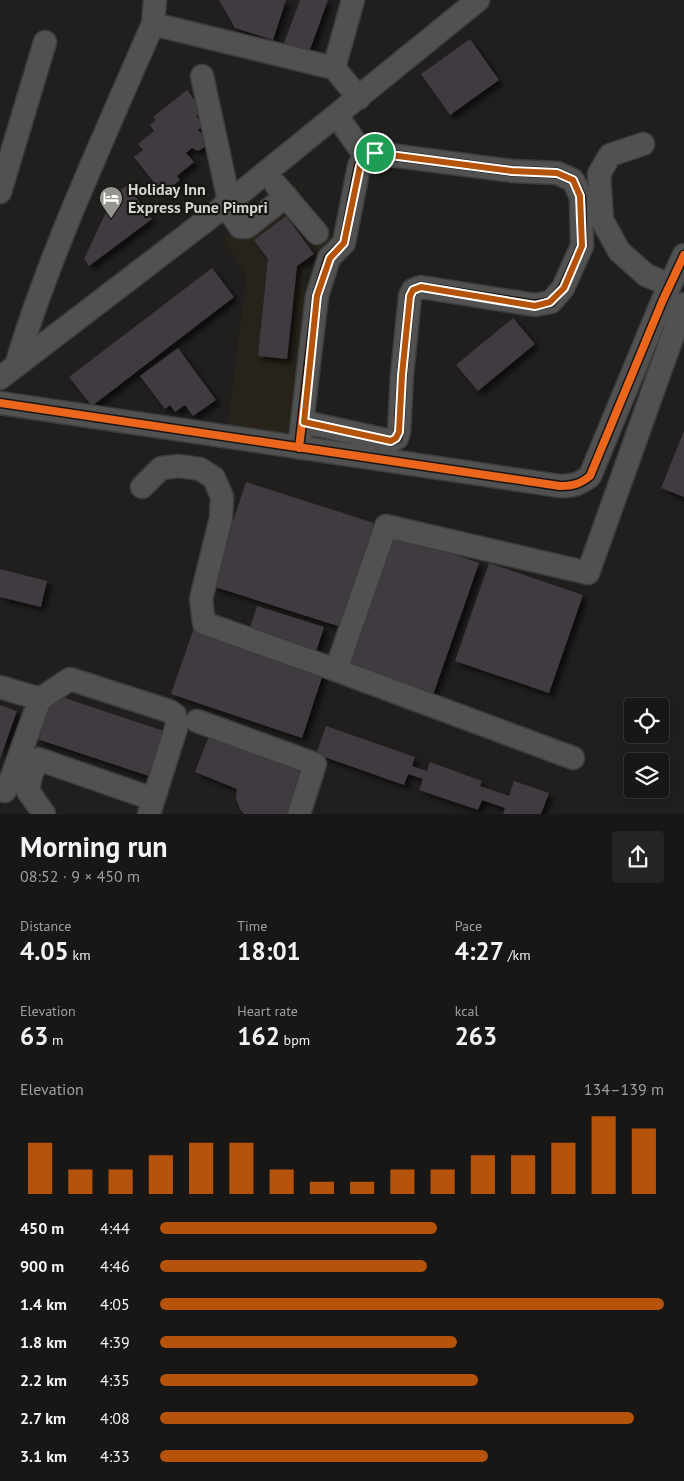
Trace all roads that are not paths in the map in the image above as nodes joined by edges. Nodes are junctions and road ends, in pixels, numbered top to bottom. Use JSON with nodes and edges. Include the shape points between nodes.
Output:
{"nodes":[{"id":1,"x":156,"y":0,"type":"edge"},
{"id":2,"x":353,"y":0,"type":"edge"},
{"id":3,"x":478,"y":0,"type":"edge"},
{"id":4,"x":153,"y":24,"type":"junction"},
{"id":5,"x":45,"y":42,"type":"dead end"},
{"id":6,"x":334,"y":68,"type":"junction"},
{"id":7,"x":202,"y":76,"type":"dead end"},
{"id":8,"x":359,"y":98,"type":"junction"},
{"id":9,"x":337,"y":116,"type":"junction"},
{"id":10,"x":643,"y":144,"type":"dead end"},
{"id":11,"x":365,"y":156,"type":"junction"},
{"id":12,"x":266,"y":172,"type":"junction"},
{"id":13,"x":0,"y":192,"type":"edge"},
{"id":14,"x":286,"y":196,"type":"junction"},
{"id":15,"x":227,"y":203,"type":"junction"},
{"id":16,"x":317,"y":234,"type":"dead end"},
{"id":17,"x":684,"y":255,"type":"edge"},
{"id":18,"x":670,"y":285,"type":"junction"},
{"id":19,"x":684,"y":304,"type":"edge"},
{"id":20,"x":8,"y":372,"type":"edge"},
{"id":21,"x":0,"y":403,"type":"edge"},
{"id":22,"x":304,"y":422,"type":"junction"},
{"id":23,"x":299,"y":448,"type":"junction"},
{"id":24,"x":142,"y":487,"type":"dead end"},
{"id":25,"x":336,"y":670,"type":"junction"},
{"id":26,"x":0,"y":687,"type":"edge"},
{"id":27,"x":40,"y":699,"type":"junction"},
{"id":28,"x":197,"y":721,"type":"dead end"},
{"id":29,"x":573,"y":758,"type":"dead end"},
{"id":30,"x":0,"y":790,"type":"edge"},
{"id":31,"x":151,"y":806,"type":"edge"},
{"id":32,"x":44,"y":814,"type":"edge"},
{"id":33,"x":298,"y":814,"type":"edge"}],
"edges":[{"from":1,"to":4,"type":"street"},
{"from":2,"to":6,"type":"street"},
{"from":3,"to":8,"type":"street"},
{"from":4,"to":6,"type":"street"},
{"from":4,"to":20,"type":"street","via":[[48,269]]},
{"from":5,"to":13,"type":"street"},
{"from":6,"to":8,"type":"street"},
{"from":7,"to":15,"type":"street"},
{"from":8,"to":9,"type":"street"},
{"from":9,"to":11,"type":"street"},
{"from":9,"to":12,"type":"street"},
{"from":10,"to":18,"type":"street","via":[[610,155],[599,174],[602,220],[619,250],[646,275]]},
{"from":11,"to":22,"type":"street","via":[[360,166],[344,243],[330,258],[317,296]]},
{"from":11,"to":22,"type":"street","via":[[375,153],[512,171],[557,173],[573,180],[580,196],[582,246],[564,288],[550,302],[535,306],[421,287],[413,290],[396,438],[391,441]]},
{"from":12,"to":14,"type":"street"},
{"from":12,"to":15,"type":"street"},
{"from":14,"to":15,"type":"street","via":[[243,228],[240,228]]},
{"from":14,"to":16,"type":"street"},
{"from":15,"to":20,"type":"street"},
{"from":17,"to":18,"type":"street"},
{"from":18,"to":23,"type":"street","via":[[590,476],[582,482],[560,486]]},
{"from":19,"to":25,"type":"street","via":[[588,573],[386,526]]},
{"from":21,"to":23,"type":"street"},
{"from":22,"to":23,"type":"street"},
{"from":24,"to":25,"type":"street","via":[[161,468],[200,469],[214,478],[222,497],[221,518],[201,599],[204,623]]},
{"from":25,"to":29,"type":"street"},
{"from":26,"to":27,"type":"street"},
{"from":27,"to":30,"type":"street","via":[[11,779],[5,791]]},
{"from":27,"to":31,"type":"street","via":[[70,679],[175,715],[177,725]]},
{"from":28,"to":33,"type":"street","via":[[315,764]]},
{"from":31,"to":32,"type":"street","via":[[38,759],[28,791]]}]}
